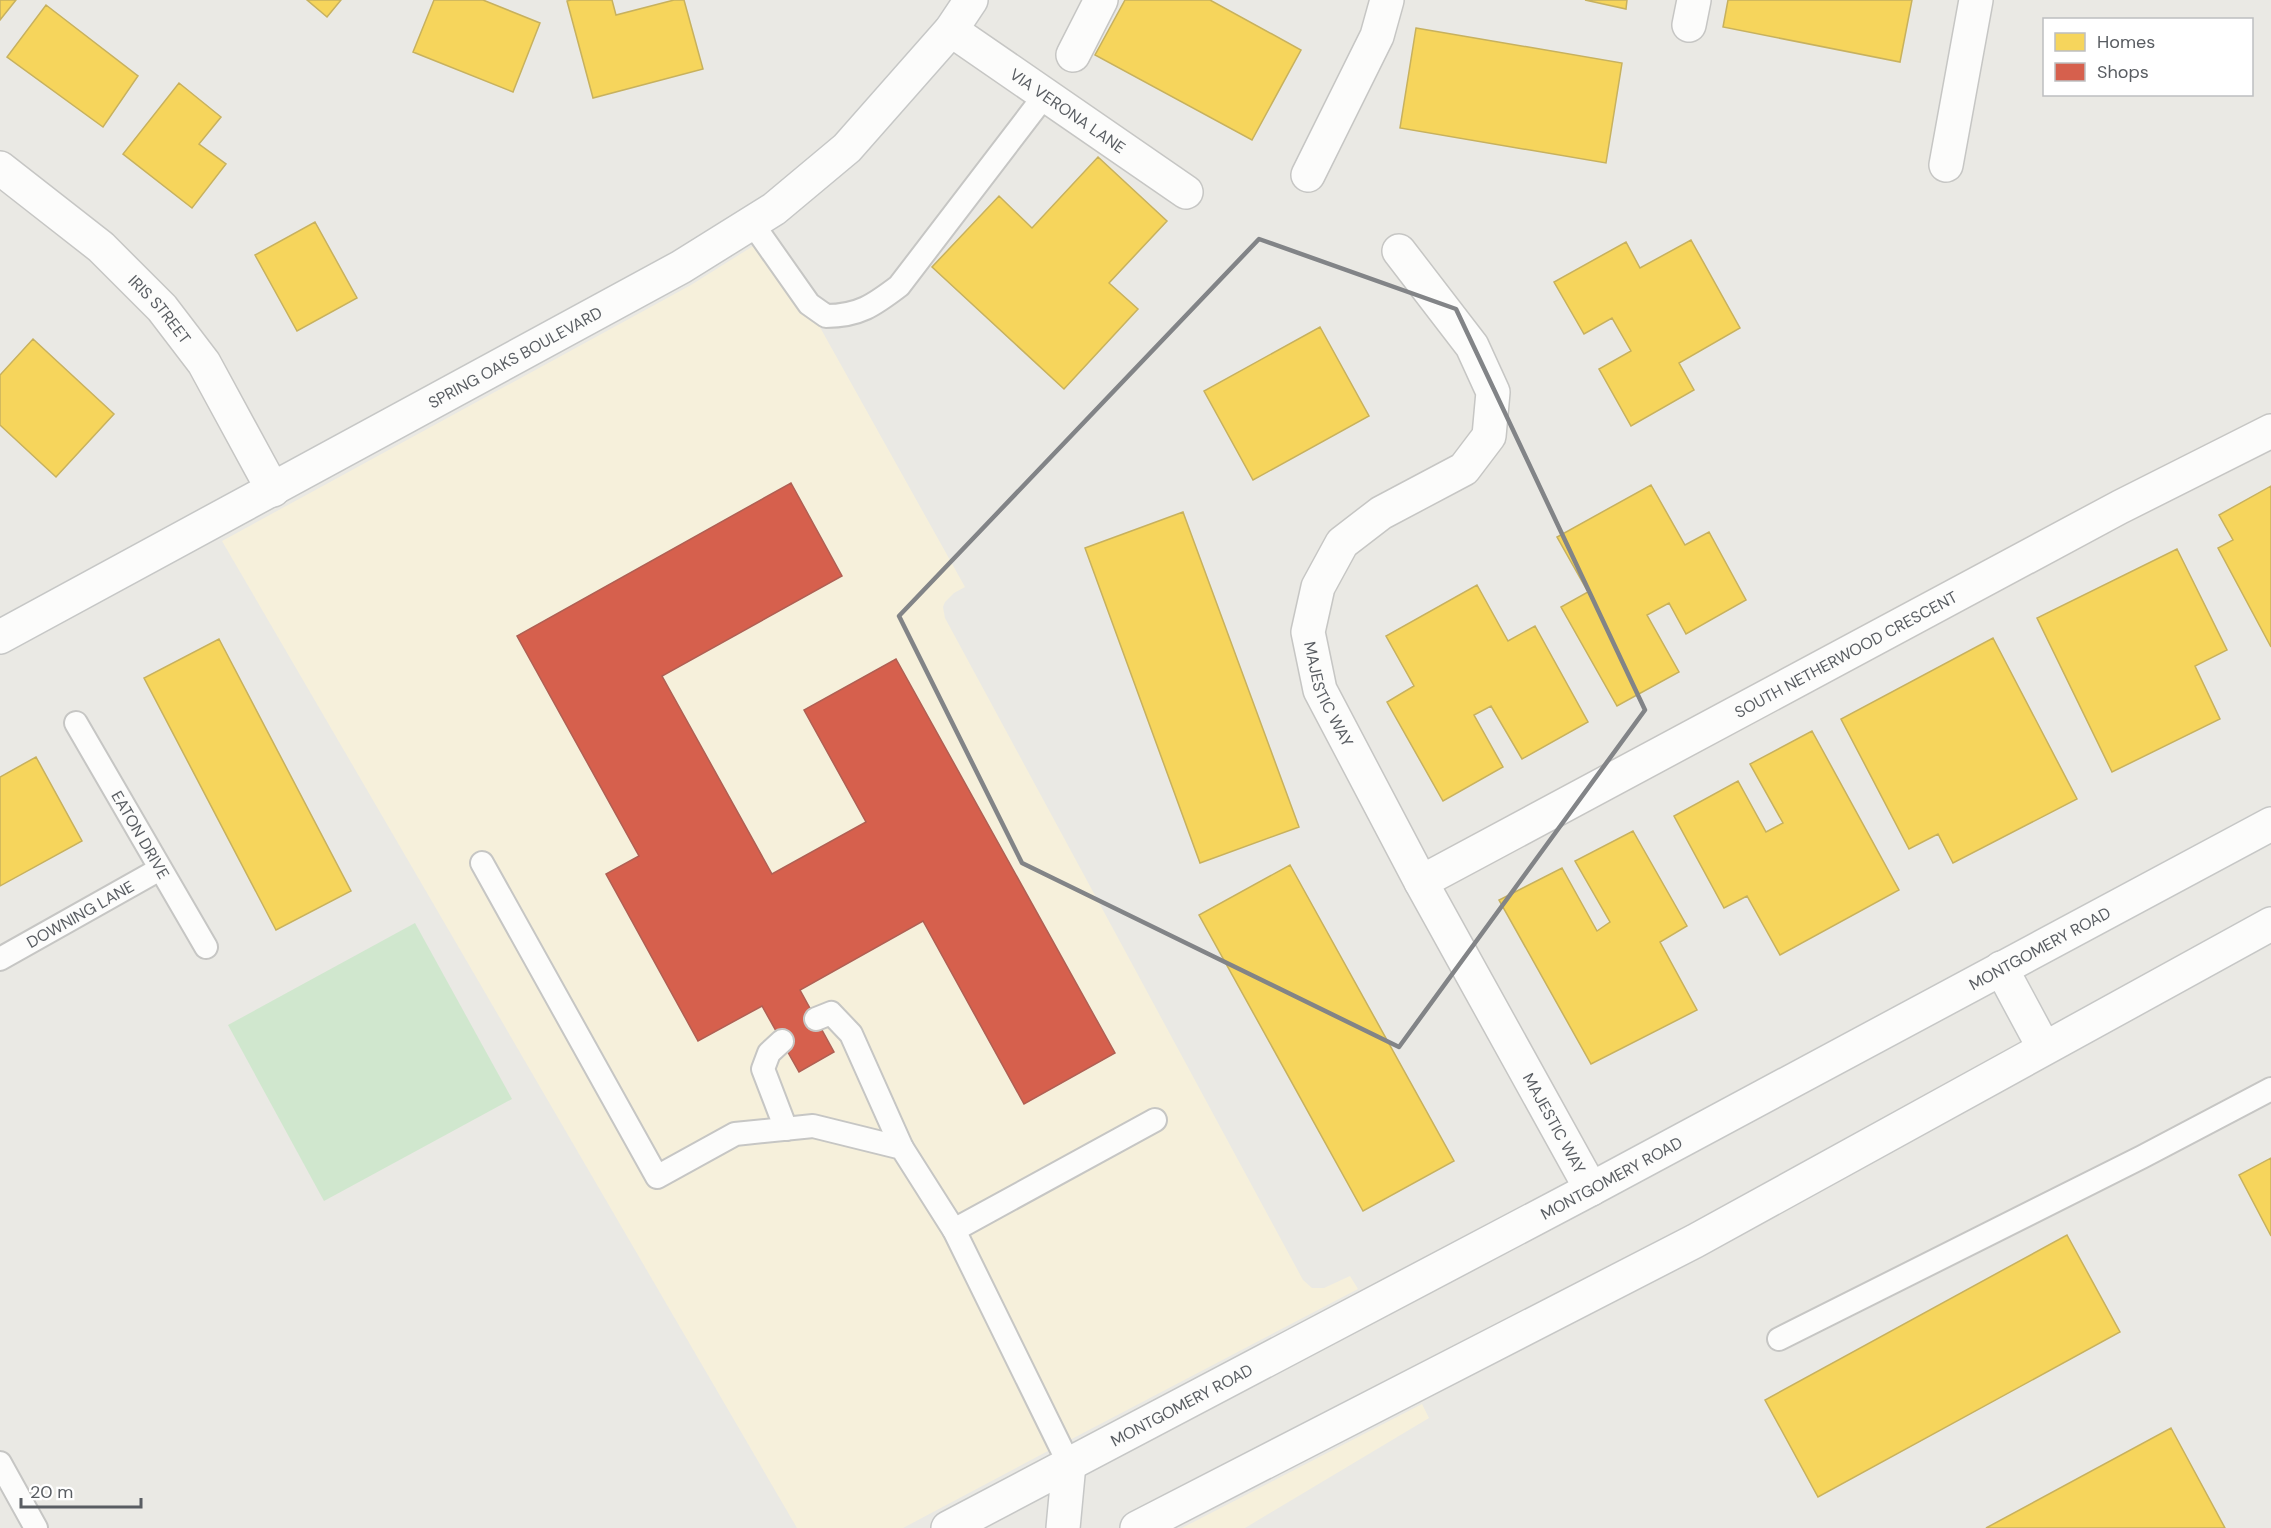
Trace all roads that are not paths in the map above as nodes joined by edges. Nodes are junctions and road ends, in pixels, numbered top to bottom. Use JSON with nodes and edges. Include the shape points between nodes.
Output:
{"nodes":[{"id":1,"x":971,"y":0,"type":"edge"},
{"id":2,"x":1101,"y":0,"type":"edge"},
{"id":3,"x":1388,"y":0,"type":"edge"},
{"id":4,"x":1976,"y":0,"type":"edge"},
{"id":5,"x":951,"y":30,"type":"junction"},
{"id":6,"x":1073,"y":55,"type":"dead end"},
{"id":7,"x":1045,"y":95,"type":"junction"},
{"id":8,"x":1946,"y":165,"type":"dead end"},
{"id":9,"x":0,"y":168,"type":"edge"},
{"id":10,"x":1308,"y":176,"type":"dead end"},
{"id":11,"x":1186,"y":192,"type":"dead end"},
{"id":12,"x":752,"y":223,"type":"junction"},
{"id":13,"x":1399,"y":251,"type":"dead end"},
{"id":14,"x":2271,"y":430,"type":"edge"},
{"id":15,"x":273,"y":490,"type":"junction"},
{"id":16,"x":0,"y":637,"type":"edge"},
{"id":17,"x":76,"y":723,"type":"dead end"},
{"id":18,"x":2271,"y":824,"type":"edge"},
{"id":19,"x":482,"y":863,"type":"dead end"},
{"id":20,"x":160,"y":869,"type":"junction"},
{"id":21,"x":1421,"y":882,"type":"junction"},
{"id":22,"x":2271,"y":924,"type":"edge"},
{"id":23,"x":206,"y":947,"type":"dead end"},
{"id":24,"x":0,"y":959,"type":"edge"},
{"id":25,"x":2001,"y":968,"type":"junction"},
{"id":26,"x":816,"y":1019,"type":"dead end"},
{"id":27,"x":782,"y":1041,"type":"dead end"},
{"id":28,"x":2044,"y":1048,"type":"junction"},
{"id":29,"x":2271,"y":1089,"type":"edge"},
{"id":30,"x":1155,"y":1120,"type":"dead end"},
{"id":31,"x":786,"y":1129,"type":"junction"},
{"id":32,"x":902,"y":1148,"type":"junction"},
{"id":33,"x":1591,"y":1189,"type":"junction"},
{"id":34,"x":954,"y":1230,"type":"junction"},
{"id":35,"x":1779,"y":1339,"type":"dead end"},
{"id":36,"x":0,"y":1463,"type":"edge"},
{"id":37,"x":1070,"y":1464,"type":"junction"},
{"id":38,"x":36,"y":1528,"type":"edge"},
{"id":39,"x":948,"y":1528,"type":"edge"},
{"id":40,"x":1063,"y":1528,"type":"edge"},
{"id":41,"x":1137,"y":1528,"type":"edge"}],
"edges":[{"from":1,"to":5,"type":"street","name":"SPRING OAKS BOULEVARD"},
{"from":2,"to":6,"type":"street"},
{"from":3,"to":10,"type":"street","via":[[1377,36]]},
{"from":4,"to":8,"type":"street"},
{"from":5,"to":7,"type":"street","name":"VIA VERONA LANE"},
{"from":5,"to":12,"type":"street","name":"SPRING OAKS BOULEVARD","via":[[847,148],[774,210]]},
{"from":7,"to":11,"type":"street","name":"VIA VERONA LANE"},
{"from":7,"to":12,"type":"lane","via":[[899,286],[856,313],[826,316],[810,304]]},
{"from":9,"to":15,"type":"street","name":"IRIS STREET","via":[[101,247],[162,308],[204,363]]},
{"from":12,"to":15,"type":"street","name":"SPRING OAKS BOULEVARD","via":[[681,267]]},
{"from":13,"to":21,"type":"street","name":"MAJESTIC WAY","via":[[1472,346],[1493,393],[1489,436],[1464,469],[1381,513],[1342,543],[1318,587],[1308,632],[1320,690]]},
{"from":14,"to":21,"type":"street","name":"SOUTH NETHERWOOD CRESCENT"},
{"from":15,"to":16,"type":"street","name":"SPRING OAKS BOULEVARD"},
{"from":17,"to":20,"type":"lane","name":"EATON DRIVE"},
{"from":18,"to":25,"type":"street","name":"MONTGOMERY ROAD"},
{"from":19,"to":31,"type":"lane","via":[[657,1177],[735,1134]]},
{"from":20,"to":23,"type":"lane","name":"EATON DRIVE"},
{"from":20,"to":24,"type":"lane","name":"DOWNING LANE"},
{"from":21,"to":33,"type":"street","name":"MAJESTIC WAY"},
{"from":22,"to":28,"type":"street"},
{"from":25,"to":28,"type":"street"},
{"from":25,"to":33,"type":"street","name":"MONTGOMERY ROAD"},
{"from":26,"to":32,"type":"lane","via":[[831,1013],[851,1034]]},
{"from":27,"to":31,"type":"lane","via":[[769,1053],[763,1069]]},
{"from":28,"to":41,"type":"street","via":[[1695,1241]]},
{"from":29,"to":35,"type":"lane"},
{"from":30,"to":34,"type":"lane"},
{"from":31,"to":32,"type":"lane","via":[[813,1126]]},
{"from":32,"to":34,"type":"lane"},
{"from":33,"to":37,"type":"street","name":"MONTGOMERY ROAD"},
{"from":34,"to":37,"type":"lane"},
{"from":36,"to":38,"type":"lane"},
{"from":37,"to":39,"type":"street","name":"MONTGOMERY ROAD"},
{"from":37,"to":40,"type":"street"}]}
